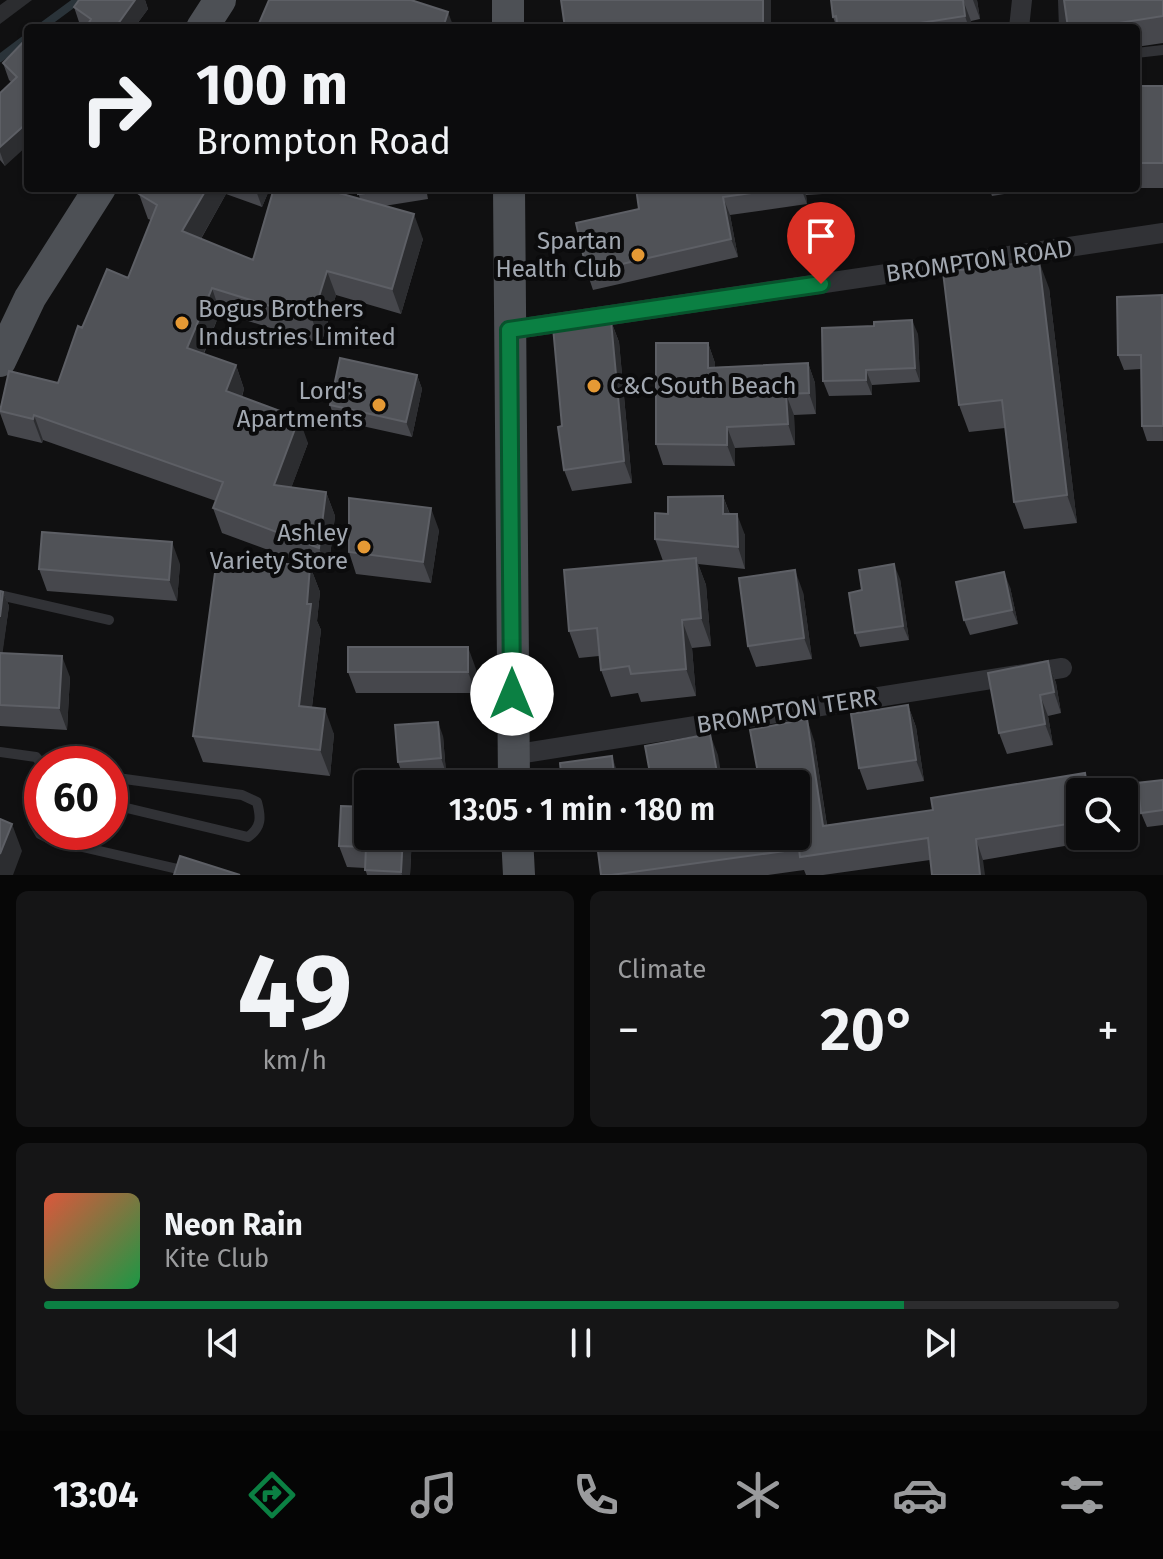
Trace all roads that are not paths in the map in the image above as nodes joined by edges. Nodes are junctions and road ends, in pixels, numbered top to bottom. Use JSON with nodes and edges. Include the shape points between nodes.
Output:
{"nodes":[{"id":1,"x":220,"y":0,"type":"edge"},
{"id":2,"x":508,"y":0,"type":"edge"},
{"id":3,"x":1022,"y":0,"type":"edge"},
{"id":4,"x":1063,"y":0,"type":"edge"},
{"id":5,"x":205,"y":24,"type":"edge"},
{"id":6,"x":508,"y":24,"type":"edge"},
{"id":7,"x":1019,"y":24,"type":"edge"},
{"id":8,"x":1064,"y":24,"type":"edge"},
{"id":9,"x":1163,"y":50,"type":"edge"},
{"id":10,"x":1140,"y":53,"type":"edge"},
{"id":11,"x":97,"y":192,"type":"edge"},
{"id":12,"x":509,"y":192,"type":"edge"},
{"id":13,"x":1163,"y":233,"type":"edge"},
{"id":14,"x":509,"y":330,"type":"junction"},
{"id":15,"x":0,"y":361,"type":"edge"},
{"id":16,"x":0,"y":595,"type":"edge"},
{"id":17,"x":109,"y":620,"type":"dead end"},
{"id":18,"x":1062,"y":668,"type":"dead end"},
{"id":19,"x":0,"y":752,"type":"edge"},
{"id":20,"x":24,"y":755,"type":"edge"},
{"id":21,"x":513,"y":770,"type":"edge"},
{"id":22,"x":128,"y":779,"type":"edge"},
{"id":23,"x":128,"y":808,"type":"edge"},
{"id":24,"x":95,"y":850,"type":"edge"},
{"id":25,"x":518,"y":850,"type":"edge"},
{"id":26,"x":204,"y":875,"type":"edge"},
{"id":27,"x":519,"y":875,"type":"edge"}],
"edges":[{"from":1,"to":5,"type":"main road"},
{"from":2,"to":6,"type":"main road"},
{"from":3,"to":7,"type":"street"},
{"from":4,"to":8,"type":"lane"},
{"from":9,"to":10,"type":"lane"},
{"from":11,"to":15,"type":"main road","via":[[30,298]]},
{"from":12,"to":14,"type":"main road"},
{"from":13,"to":14,"type":"street","name":"BROMPTON ROAD"},
{"from":14,"to":21,"type":"main road"},
{"from":16,"to":17,"type":"lane"},
{"from":18,"to":21,"type":"street","name":"BROMPTON TERR"},
{"from":19,"to":20,"type":"lane"},
{"from":22,"to":23,"type":"lane","via":[[242,795],[257,802],[261,816],[257,831],[248,837]]},
{"from":24,"to":26,"type":"lane"},
{"from":25,"to":27,"type":"main road"}]}
